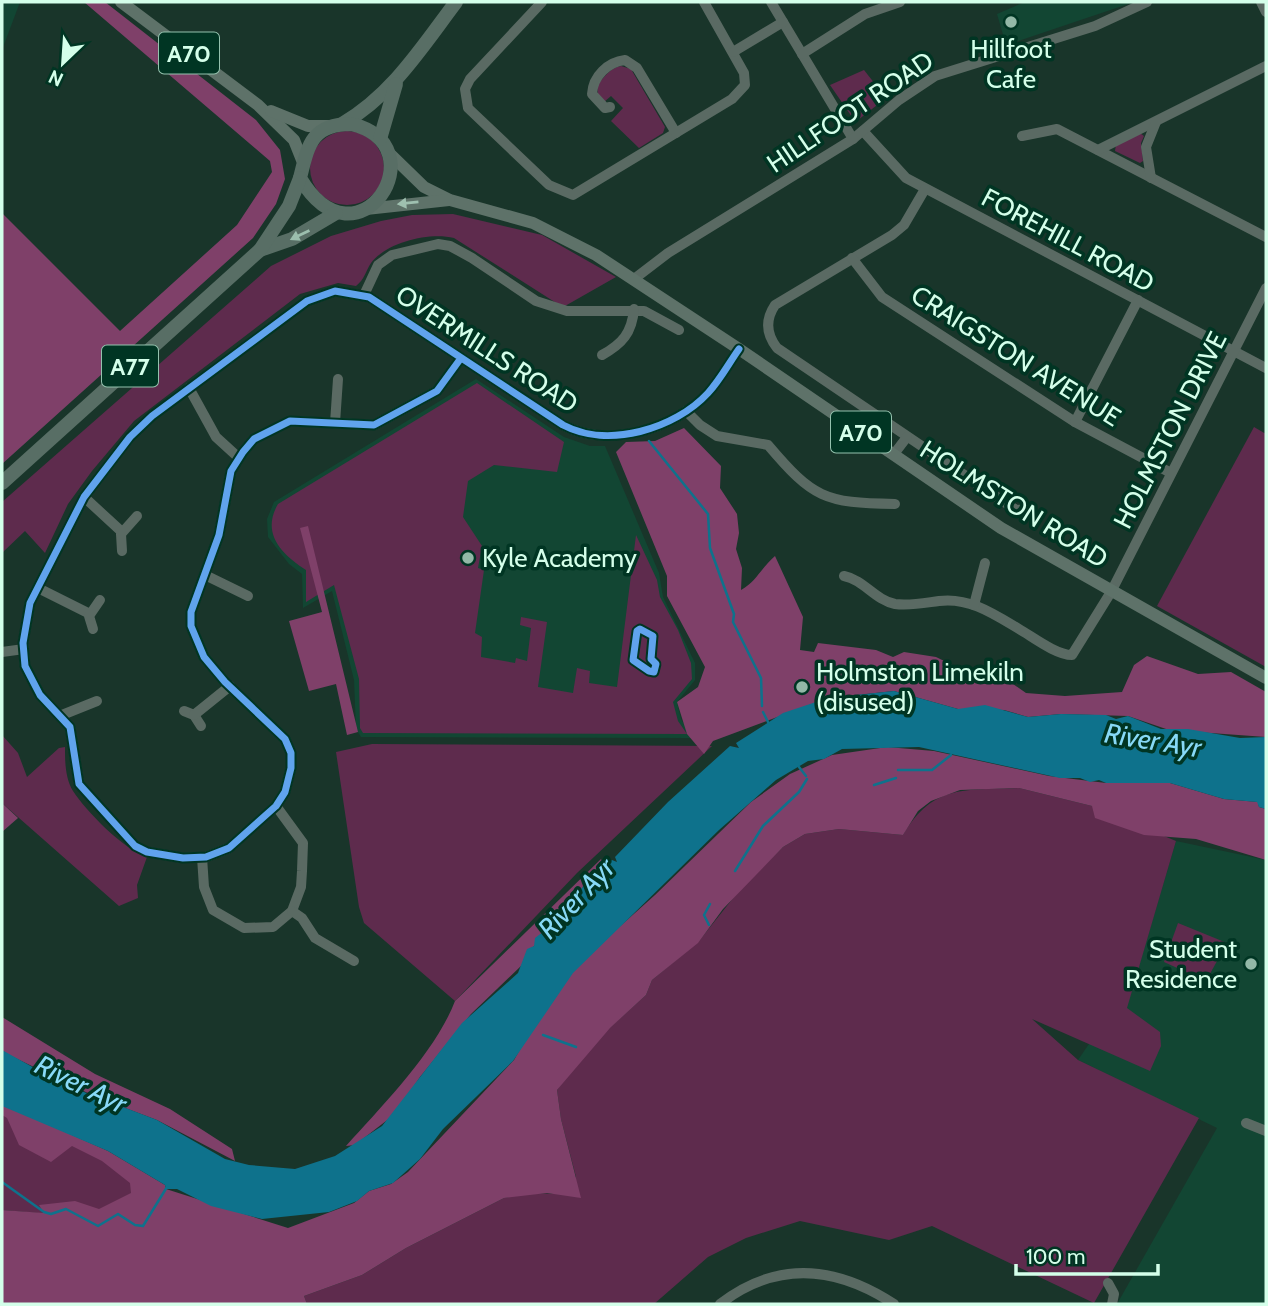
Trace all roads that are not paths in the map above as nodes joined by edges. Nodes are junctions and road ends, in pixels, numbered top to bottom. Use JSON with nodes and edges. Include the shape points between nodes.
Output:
{"nodes":[{"id":1,"x":121,"y":2,"type":"edge"},
{"id":2,"x":456,"y":2,"type":"edge"},
{"id":3,"x":542,"y":2,"type":"edge"},
{"id":4,"x":704,"y":2,"type":"edge"},
{"id":5,"x":771,"y":2,"type":"edge"},
{"id":6,"x":900,"y":2,"type":"edge"},
{"id":7,"x":1147,"y":2,"type":"edge"},
{"id":8,"x":1261,"y":2,"type":"edge"},
{"id":9,"x":1266,"y":12,"type":"edge"},
{"id":10,"x":783,"y":22,"type":"junction"},
{"id":11,"x":733,"y":52,"type":"junction"},
{"id":12,"x":802,"y":54,"type":"junction"},
{"id":13,"x":1266,"y":66,"type":"edge"},
{"id":14,"x":400,"y":77,"type":"junction"},
{"id":15,"x":258,"y":105,"type":"junction"},
{"id":16,"x":610,"y":107,"type":"dead end"},
{"id":17,"x":1156,"y":122,"type":"junction"},
{"id":18,"x":337,"y":125,"type":"junction"},
{"id":19,"x":863,"y":131,"type":"junction"},
{"id":20,"x":676,"y":133,"type":"junction"},
{"id":21,"x":1022,"y":136,"type":"dead end"},
{"id":22,"x":380,"y":139,"type":"junction"},
{"id":23,"x":853,"y":139,"type":"junction"},
{"id":24,"x":1098,"y":150,"type":"junction"},
{"id":25,"x":388,"y":152,"type":"junction"},
{"id":26,"x":302,"y":160,"type":"junction"},
{"id":27,"x":300,"y":178,"type":"junction"},
{"id":28,"x":1152,"y":178,"type":"junction"},
{"id":29,"x":925,"y":189,"type":"junction"},
{"id":30,"x":450,"y":201,"type":"junction"},
{"id":31,"x":366,"y":209,"type":"junction"},
{"id":32,"x":336,"y":212,"type":"junction"},
{"id":33,"x":1266,"y":237,"type":"edge"},
{"id":34,"x":260,"y":250,"type":"junction"},
{"id":35,"x":852,"y":258,"type":"junction"},
{"id":36,"x":634,"y":279,"type":"junction"},
{"id":37,"x":1266,"y":288,"type":"edge"},
{"id":38,"x":365,"y":295,"type":"junction"},
{"id":39,"x":1139,"y":300,"type":"junction"},
{"id":40,"x":634,"y":309,"type":"junction"},
{"id":41,"x":679,"y":330,"type":"dead end"},
{"id":42,"x":740,"y":349,"type":"junction"},
{"id":43,"x":1233,"y":352,"type":"junction"},
{"id":44,"x":602,"y":355,"type":"dead end"},
{"id":45,"x":461,"y":358,"type":"junction"},
{"id":46,"x":1266,"y":368,"type":"edge"},
{"id":47,"x":338,"y":379,"type":"dead end"},
{"id":48,"x":189,"y":388,"type":"junction"},
{"id":49,"x":337,"y":397,"type":"junction"},
{"id":50,"x":349,"y":398,"type":"dead end"},
{"id":51,"x":686,"y":411,"type":"junction"},
{"id":52,"x":1075,"y":422,"type":"junction"},
{"id":53,"x":335,"y":423,"type":"junction"},
{"id":54,"x":907,"y":437,"type":"junction"},
{"id":55,"x":894,"y":454,"type":"junction"},
{"id":56,"x":239,"y":458,"type":"junction"},
{"id":57,"x":1171,"y":473,"type":"junction"},
{"id":58,"x":2,"y":483,"type":"edge"},
{"id":59,"x":84,"y":497,"type":"junction"},
{"id":60,"x":895,"y":504,"type":"dead end"},
{"id":61,"x":1029,"y":509,"type":"dead end"},
{"id":62,"x":137,"y":516,"type":"dead end"},
{"id":63,"x":122,"y":532,"type":"junction"},
{"id":64,"x":122,"y":551,"type":"dead end"},
{"id":65,"x":985,"y":563,"type":"dead end"},
{"id":66,"x":205,"y":575,"type":"junction"},
{"id":67,"x":844,"y":576,"type":"dead end"},
{"id":68,"x":37,"y":588,"type":"junction"},
{"id":69,"x":1111,"y":592,"type":"junction"},
{"id":70,"x":248,"y":596,"type":"dead end"},
{"id":71,"x":100,"y":600,"type":"dead end"},
{"id":72,"x":974,"y":605,"type":"junction"},
{"id":73,"x":90,"y":614,"type":"junction"},
{"id":74,"x":93,"y":629,"type":"dead end"},
{"id":75,"x":24,"y":649,"type":"junction"},
{"id":76,"x":2,"y":652,"type":"edge"},
{"id":77,"x":1266,"y":678,"type":"edge"},
{"id":78,"x":230,"y":686,"type":"junction"},
{"id":79,"x":97,"y":701,"type":"dead end"},
{"id":80,"x":62,"y":715,"type":"junction"},
{"id":81,"x":201,"y":726,"type":"dead end"},
{"id":82,"x":276,"y":806,"type":"junction"},
{"id":83,"x":202,"y":857,"type":"junction"},
{"id":84,"x":292,"y":911,"type":"junction"},
{"id":85,"x":350,"y":943,"type":"dead end"},
{"id":86,"x":344,"y":956,"type":"junction"},
{"id":87,"x":354,"y":961,"type":"dead end"},
{"id":88,"x":1246,"y":1124,"type":"dead end"},
{"id":89,"x":1266,"y":1131,"type":"edge"},
{"id":90,"x":1108,"y":1283,"type":"dead end"},
{"id":91,"x":720,"y":1304,"type":"edge"},
{"id":92,"x":894,"y":1304,"type":"edge"},
{"id":93,"x":1112,"y":1304,"type":"edge"}],
"edges":[{"from":1,"to":15,"type":"main road","number":"A70"},
{"from":2,"to":14,"type":"highway"},
{"from":3,"to":20,"type":"street","via":[[470,79],[465,100],[477,117],[549,185],[573,195]]},
{"from":4,"to":11,"type":"street"},
{"from":5,"to":10,"type":"street"},
{"from":6,"to":12,"type":"street","via":[[865,14]]},
{"from":7,"to":19,"type":"street","name":"HILLFOOT ROAD","via":[[1094,26],[951,69],[899,100]]},
{"from":8,"to":9,"type":"street"},
{"from":10,"to":11,"type":"street"},
{"from":10,"to":12,"type":"street"},
{"from":11,"to":20,"type":"street","via":[[745,85],[732,99]]},
{"from":12,"to":23,"type":"street"},
{"from":13,"to":17,"type":"street"},
{"from":14,"to":18,"type":"highway","via":[[367,110]]},
{"from":14,"to":22,"type":"highway"},
{"from":15,"to":18,"type":"main road","number":"A70","via":[[308,126]]},
{"from":15,"to":26,"type":"main road","number":"A70","via":[[294,140]]},
{"from":16,"to":20,"type":"street","via":[[598,103],[592,87],[615,61],[625,60],[637,68]]},
{"from":17,"to":24,"type":"street"},
{"from":17,"to":28,"type":"street","via":[[1145,154]]},
{"from":18,"to":22,"type":"highway","via":[[362,126]]},
{"from":18,"to":26,"type":"highway","via":[[311,141]]},
{"from":19,"to":23,"type":"street","name":"HILLFOOT ROAD"},
{"from":19,"to":29,"type":"street","name":"FOREHILL ROAD","via":[[892,166]]},
{"from":21,"to":24,"type":"street","via":[[1057,130]]},
{"from":22,"to":25,"type":"highway"},
{"from":23,"to":36,"type":"street","name":"HILLFOOT ROAD","via":[[668,253]]},
{"from":24,"to":28,"type":"street"},
{"from":25,"to":30,"type":"main road","number":"A70","via":[[424,187]]},
{"from":25,"to":31,"type":"highway","via":[[392,167],[389,185]]},
{"from":26,"to":27,"type":"highway","number":"A77"},
{"from":27,"to":32,"type":"highway","via":[[317,203]]},
{"from":27,"to":34,"type":"highway","number":"A77","via":[[289,206]]},
{"from":28,"to":33,"type":"street"},
{"from":29,"to":35,"type":"street","via":[[905,225]]},
{"from":29,"to":39,"type":"street","name":"FOREHILL ROAD"},
{"from":30,"to":31,"type":"main road","number":"A70","one_way":true},
{"from":30,"to":36,"type":"main road","name":"HOLMSTON ROAD","number":"A70","via":[[533,223]]},
{"from":31,"to":32,"type":"highway","number":"A77"},
{"from":32,"to":34,"type":"highway","number":"A77","one_way":true,"via":[[292,239]]},
{"from":34,"to":58,"type":"highway","number":"A77"},
{"from":35,"to":52,"type":"street","name":"CRAIGSTON AVENUE","via":[[882,297]]},
{"from":35,"to":54,"type":"street","name":"HOLMSTON ROAD","via":[[775,305],[768,330],[777,348]]},
{"from":36,"to":42,"type":"main road","name":"HOLMSTON ROAD","number":"A70"},
{"from":37,"to":43,"type":"street","name":"HOLMSTON DRIVE"},
{"from":38,"to":40,"type":"street","via":[[378,265],[392,254],[438,244],[461,252],[536,300],[567,311]]},
{"from":38,"to":45,"type":"street","name":"OVERMILLS ROAD"},
{"from":38,"to":48,"type":"street","name":"OVERMILLS ROAD","via":[[335,291],[307,301]]},
{"from":39,"to":43,"type":"street","name":"FOREHILL ROAD"},
{"from":39,"to":52,"type":"street"},
{"from":40,"to":41,"type":"street"},
{"from":40,"to":44,"type":"street","via":[[633,323],[622,344]]},
{"from":42,"to":51,"type":"street","name":"OVERMILLS ROAD","via":[[709,393]]},
{"from":42,"to":55,"type":"main road","name":"HOLMSTON ROAD","number":"A70"},
{"from":43,"to":46,"type":"street","name":"FOREHILL ROAD"},
{"from":43,"to":57,"type":"street","name":"HOLMSTON DRIVE"},
{"from":45,"to":51,"type":"street","name":"OVERMILLS ROAD","via":[[575,431],[594,435],[643,431]]},
{"from":45,"to":53,"type":"street","via":[[437,391],[374,425]]},
{"from":47,"to":49,"type":"street"},
{"from":48,"to":56,"type":"street","via":[[216,437]]},
{"from":48,"to":59,"type":"street","name":"OVERMILLS ROAD","via":[[130,437]]},
{"from":49,"to":50,"type":"street"},
{"from":49,"to":53,"type":"street"},
{"from":51,"to":60,"type":"street","via":[[717,436],[768,445],[802,484],[815,491],[858,503]]},
{"from":52,"to":57,"type":"street","name":"CRAIGSTON AVENUE"},
{"from":53,"to":56,"type":"street","via":[[290,421],[275,426],[254,439]]},
{"from":54,"to":55,"type":"street"},
{"from":54,"to":61,"type":"street","name":"HOLMSTON ROAD","via":[[1016,510]]},
{"from":55,"to":69,"type":"main road","name":"HOLMSTON ROAD","number":"A70","via":[[1002,528]]},
{"from":56,"to":66,"type":"street","via":[[231,471],[219,535]]},
{"from":57,"to":69,"type":"street","name":"HOLMSTON DRIVE"},
{"from":59,"to":63,"type":"street"},
{"from":59,"to":68,"type":"street","name":"OVERMILLS ROAD"},
{"from":62,"to":63,"type":"street"},
{"from":63,"to":64,"type":"street"},
{"from":65,"to":72,"type":"street"},
{"from":66,"to":70,"type":"street"},
{"from":66,"to":78,"type":"street","via":[[191,612],[191,626],[204,657]]},
{"from":67,"to":72,"type":"street","via":[[854,578],[882,600],[898,604],[941,600]]},
{"from":68,"to":73,"type":"street"},
{"from":68,"to":75,"type":"street","name":"OVERMILLS ROAD","via":[[25,625]]},
{"from":69,"to":72,"type":"street","name":"HOLMSTON DRIVE","via":[[1072,654],[1054,649]]},
{"from":69,"to":77,"type":"main road","name":"HOLMSTON ROAD","number":"A70"},
{"from":71,"to":73,"type":"street"},
{"from":73,"to":74,"type":"street"},
{"from":75,"to":76,"type":"street"},
{"from":75,"to":80,"type":"street","name":"OVERMILLS ROAD","via":[[34,685]]},
{"from":78,"to":81,"type":"street","via":[[189,713]]},
{"from":78,"to":82,"type":"street","name":"OVERMILLS ROAD","via":[[274,726],[288,747],[291,768]]},
{"from":79,"to":80,"type":"street"},
{"from":80,"to":83,"type":"street","name":"OVERMILLS ROAD","via":[[71,727],[79,784],[121,834],[147,852]]},
{"from":82,"to":83,"type":"street","name":"OVERMILLS ROAD","via":[[229,848]]},
{"from":82,"to":84,"type":"street","via":[[303,843],[301,887]]},
{"from":83,"to":84,"type":"street","via":[[204,887],[213,910],[223,919],[244,928],[273,927]]},
{"from":84,"to":86,"type":"street","via":[[314,938]]},
{"from":85,"to":86,"type":"street"},
{"from":86,"to":87,"type":"street"},
{"from":88,"to":89,"type":"street"},
{"from":90,"to":93,"type":"street","via":[[1114,1294]]},
{"from":91,"to":92,"type":"street","via":[[755,1283],[809,1273],[859,1283]]}]}
